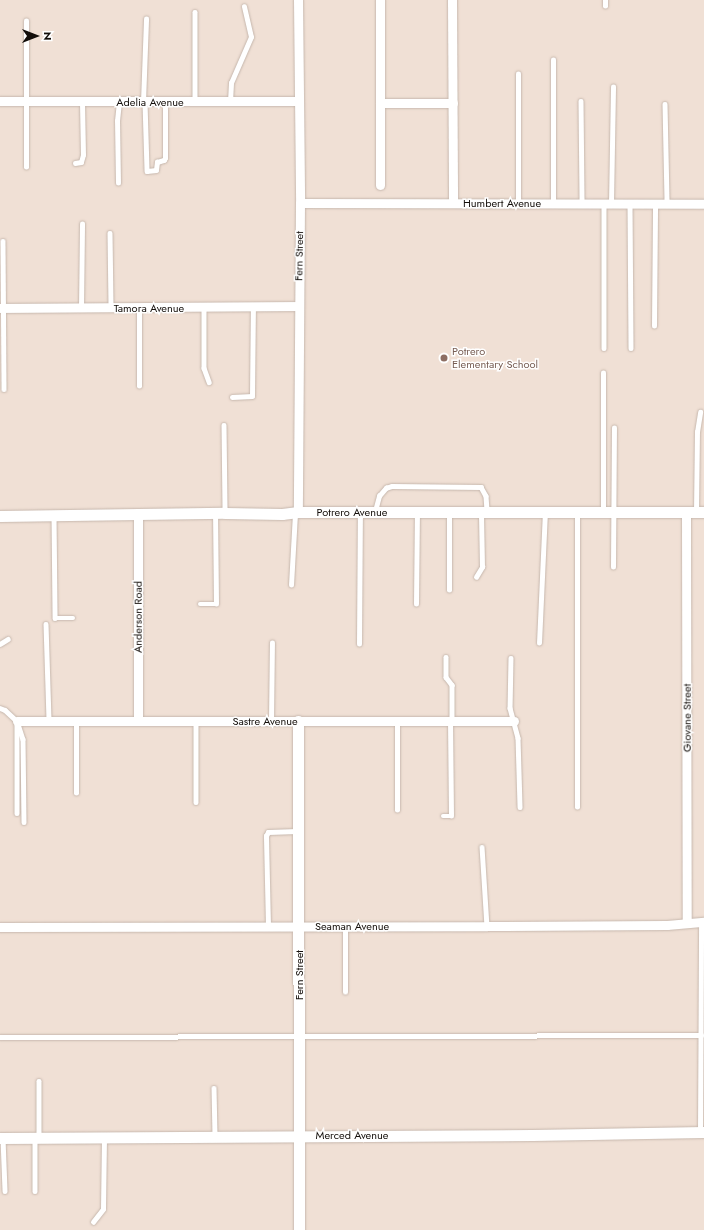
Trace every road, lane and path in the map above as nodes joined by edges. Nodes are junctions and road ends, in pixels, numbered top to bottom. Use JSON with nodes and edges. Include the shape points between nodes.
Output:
{"nodes":[{"id":1,"x":298,"y":0,"type":"edge"},
{"id":2,"x":380,"y":0,"type":"edge"},
{"id":3,"x":452,"y":0,"type":"edge"},
{"id":4,"x":605,"y":0,"type":"edge"},
{"id":5,"x":605,"y":6,"type":"dead end"},
{"id":6,"x":244,"y":7,"type":"dead end"},
{"id":7,"x":195,"y":12,"type":"dead end"},
{"id":8,"x":146,"y":19,"type":"dead end"},
{"id":9,"x":26,"y":21,"type":"dead end"},
{"id":10,"x":553,"y":60,"type":"dead end"},
{"id":11,"x":518,"y":74,"type":"dead end"},
{"id":12,"x":613,"y":87,"type":"dead end"},
{"id":13,"x":0,"y":101,"type":"edge"},
{"id":14,"x":27,"y":101,"type":"junction"},
{"id":15,"x":82,"y":101,"type":"junction"},
{"id":16,"x":299,"y":101,"type":"junction"},
{"id":17,"x":581,"y":101,"type":"dead end"},
{"id":18,"x":119,"y":102,"type":"junction"},
{"id":19,"x":144,"y":102,"type":"junction"},
{"id":20,"x":165,"y":102,"type":"junction"},
{"id":21,"x":195,"y":102,"type":"junction"},
{"id":22,"x":230,"y":102,"type":"junction"},
{"id":23,"x":380,"y":103,"type":"junction"},
{"id":24,"x":453,"y":103,"type":"junction"},
{"id":25,"x":665,"y":104,"type":"dead end"},
{"id":26,"x":75,"y":163,"type":"dead end"},
{"id":27,"x":26,"y":167,"type":"dead end"},
{"id":28,"x":118,"y":184,"type":"dead end"},
{"id":29,"x":380,"y":185,"type":"dead end"},
{"id":30,"x":300,"y":203,"type":"junction"},
{"id":31,"x":453,"y":203,"type":"junction"},
{"id":32,"x":518,"y":203,"type":"junction"},
{"id":33,"x":582,"y":203,"type":"junction"},
{"id":34,"x":608,"y":203,"type":"junction"},
{"id":35,"x":630,"y":203,"type":"junction"},
{"id":36,"x":655,"y":203,"type":"junction"},
{"id":37,"x":666,"y":203,"type":"junction"},
{"id":38,"x":553,"y":204,"type":"junction"},
{"id":39,"x":704,"y":204,"type":"edge"},
{"id":40,"x":82,"y":224,"type":"dead end"},
{"id":41,"x":110,"y":233,"type":"dead end"},
{"id":42,"x":3,"y":241,"type":"dead end"},
{"id":43,"x":298,"y":306,"type":"junction"},
{"id":44,"x":2,"y":308,"type":"edge"},
{"id":45,"x":81,"y":308,"type":"junction"},
{"id":46,"x":111,"y":308,"type":"junction"},
{"id":47,"x":139,"y":308,"type":"junction"},
{"id":48,"x":204,"y":308,"type":"junction"},
{"id":49,"x":252,"y":308,"type":"junction"},
{"id":50,"x":654,"y":326,"type":"dead end"},
{"id":51,"x":604,"y":348,"type":"dead end"},
{"id":52,"x":631,"y":348,"type":"dead end"},
{"id":53,"x":603,"y":373,"type":"dead end"},
{"id":54,"x":209,"y":382,"type":"dead end"},
{"id":55,"x":138,"y":386,"type":"dead end"},
{"id":56,"x":4,"y":389,"type":"dead end"},
{"id":57,"x":232,"y":397,"type":"dead end"},
{"id":58,"x":700,"y":412,"type":"dead end"},
{"id":59,"x":224,"y":425,"type":"dead end"},
{"id":60,"x":614,"y":428,"type":"dead end"},
{"id":61,"x":296,"y":512,"type":"junction"},
{"id":62,"x":360,"y":512,"type":"junction"},
{"id":63,"x":375,"y":512,"type":"junction"},
{"id":64,"x":696,"y":512,"type":"edge"},
{"id":65,"x":220,"y":513,"type":"junction"},
{"id":66,"x":417,"y":513,"type":"junction"},
{"id":67,"x":449,"y":513,"type":"junction"},
{"id":68,"x":484,"y":513,"type":"junction"},
{"id":69,"x":545,"y":513,"type":"junction"},
{"id":70,"x":577,"y":513,"type":"junction"},
{"id":71,"x":608,"y":513,"type":"junction"},
{"id":72,"x":138,"y":514,"type":"junction"},
{"id":73,"x":54,"y":515,"type":"junction"},
{"id":74,"x":0,"y":516,"type":"edge"},
{"id":75,"x":613,"y":567,"type":"dead end"},
{"id":76,"x":476,"y":577,"type":"dead end"},
{"id":77,"x":291,"y":585,"type":"dead end"},
{"id":78,"x":449,"y":590,"type":"dead end"},
{"id":79,"x":200,"y":604,"type":"dead end"},
{"id":80,"x":416,"y":604,"type":"dead end"},
{"id":81,"x":73,"y":618,"type":"dead end"},
{"id":82,"x":46,"y":624,"type":"dead end"},
{"id":83,"x":8,"y":639,"type":"dead end"},
{"id":84,"x":272,"y":643,"type":"dead end"},
{"id":85,"x":540,"y":643,"type":"dead end"},
{"id":86,"x":0,"y":644,"type":"edge"},
{"id":87,"x":359,"y":644,"type":"dead end"},
{"id":88,"x":446,"y":657,"type":"dead end"},
{"id":89,"x":511,"y":658,"type":"dead end"},
{"id":90,"x":0,"y":708,"type":"edge"},
{"id":91,"x":17,"y":721,"type":"junction"},
{"id":92,"x":49,"y":721,"type":"junction"},
{"id":93,"x":76,"y":721,"type":"junction"},
{"id":94,"x":138,"y":721,"type":"junction"},
{"id":95,"x":196,"y":721,"type":"junction"},
{"id":96,"x":271,"y":721,"type":"junction"},
{"id":97,"x":298,"y":721,"type":"junction"},
{"id":98,"x":397,"y":721,"type":"junction"},
{"id":99,"x":451,"y":721,"type":"junction"},
{"id":100,"x":514,"y":721,"type":"junction"},
{"id":101,"x":76,"y":793,"type":"dead end"},
{"id":102,"x":196,"y":802,"type":"dead end"},
{"id":103,"x":520,"y":807,"type":"dead end"},
{"id":104,"x":577,"y":807,"type":"dead end"},
{"id":105,"x":397,"y":810,"type":"dead end"},
{"id":106,"x":17,"y":813,"type":"dead end"},
{"id":107,"x":443,"y":816,"type":"dead end"},
{"id":108,"x":24,"y":822,"type":"dead end"},
{"id":109,"x":299,"y":831,"type":"junction"},
{"id":110,"x":482,"y":846,"type":"dead end"},
{"id":111,"x":703,"y":922,"type":"edge"},
{"id":112,"x":687,"y":923,"type":"junction"},
{"id":113,"x":268,"y":926,"type":"junction"},
{"id":114,"x":299,"y":926,"type":"junction"},
{"id":115,"x":345,"y":926,"type":"junction"},
{"id":116,"x":487,"y":926,"type":"junction"},
{"id":117,"x":0,"y":927,"type":"edge"},
{"id":118,"x":345,"y":992,"type":"dead end"},
{"id":119,"x":701,"y":1035,"type":"junction"},
{"id":120,"x":0,"y":1037,"type":"edge"},
{"id":121,"x":298,"y":1037,"type":"junction"},
{"id":122,"x":38,"y":1082,"type":"dead end"},
{"id":123,"x":214,"y":1088,"type":"dead end"},
{"id":124,"x":702,"y":1132,"type":"edge"},
{"id":125,"x":299,"y":1136,"type":"junction"},
{"id":126,"x":2,"y":1138,"type":"edge"},
{"id":127,"x":37,"y":1138,"type":"junction"},
{"id":128,"x":104,"y":1138,"type":"junction"},
{"id":129,"x":215,"y":1138,"type":"junction"},
{"id":130,"x":5,"y":1191,"type":"dead end"},
{"id":131,"x":35,"y":1191,"type":"dead end"},
{"id":132,"x":93,"y":1222,"type":"dead end"},
{"id":133,"x":299,"y":1230,"type":"edge"}],
"edges":[{"from":1,"to":16,"type":"street","name":"Fern Street"},
{"from":2,"to":23,"type":"street"},
{"from":3,"to":24,"type":"street"},
{"from":4,"to":5,"type":"lane"},
{"from":6,"to":22,"type":"lane","via":[[251,37],[231,84]]},
{"from":7,"to":21,"type":"lane"},
{"from":8,"to":19,"type":"lane"},
{"from":9,"to":14,"type":"lane"},
{"from":10,"to":38,"type":"lane"},
{"from":11,"to":32,"type":"lane"},
{"from":12,"to":34,"type":"lane"},
{"from":13,"to":14,"type":"street","name":"Adelia Avenue"},
{"from":14,"to":15,"type":"street","name":"Adelia Avenue"},
{"from":14,"to":27,"type":"lane"},
{"from":15,"to":18,"type":"street","name":"Adelia Avenue"},
{"from":15,"to":26,"type":"lane","via":[[83,155],[81,162]]},
{"from":16,"to":22,"type":"street","name":"Adelia Avenue"},
{"from":16,"to":30,"type":"street","name":"Fern Street"},
{"from":17,"to":33,"type":"lane"},
{"from":18,"to":19,"type":"street","name":"Adelia Avenue"},
{"from":18,"to":28,"type":"lane"},
{"from":19,"to":20,"type":"street","name":"Adelia Avenue"},
{"from":19,"to":20,"type":"lane","via":[[147,171],[156,170],[157,162],[165,158]]},
{"from":20,"to":21,"type":"street","name":"Adelia Avenue"},
{"from":21,"to":22,"type":"street","name":"Adelia Avenue"},
{"from":23,"to":24,"type":"street"},
{"from":23,"to":29,"type":"street"},
{"from":24,"to":31,"type":"street"},
{"from":25,"to":37,"type":"lane"},
{"from":30,"to":31,"type":"street","name":"Humbert Avenue"},
{"from":30,"to":43,"type":"street","name":"Fern Street"},
{"from":31,"to":32,"type":"street","name":"Humbert Avenue"},
{"from":32,"to":38,"type":"street","name":"Humbert Avenue"},
{"from":33,"to":34,"type":"street","name":"Humbert Avenue"},
{"from":33,"to":38,"type":"street","name":"Humbert Avenue"},
{"from":34,"to":35,"type":"street","name":"Humbert Avenue"},
{"from":34,"to":51,"type":"lane"},
{"from":35,"to":36,"type":"street","name":"Humbert Avenue"},
{"from":35,"to":52,"type":"lane"},
{"from":36,"to":37,"type":"street","name":"Humbert Avenue"},
{"from":36,"to":50,"type":"lane"},
{"from":37,"to":39,"type":"street","name":"Humbert Avenue"},
{"from":40,"to":45,"type":"lane"},
{"from":41,"to":46,"type":"lane"},
{"from":42,"to":44,"type":"lane"},
{"from":43,"to":49,"type":"street","name":"Tamora Avenue"},
{"from":43,"to":61,"type":"street","name":"Fern Street"},
{"from":44,"to":45,"type":"street","name":"Tamora Avenue"},
{"from":44,"to":56,"type":"lane"},
{"from":45,"to":46,"type":"street","name":"Tamora Avenue"},
{"from":46,"to":47,"type":"street","name":"Tamora Avenue"},
{"from":47,"to":48,"type":"street","name":"Tamora Avenue"},
{"from":47,"to":55,"type":"lane"},
{"from":48,"to":49,"type":"street","name":"Tamora Avenue"},
{"from":48,"to":54,"type":"lane","via":[[204,368]]},
{"from":49,"to":57,"type":"lane","via":[[252,396]]},
{"from":53,"to":71,"type":"lane"},
{"from":58,"to":64,"type":"lane","via":[[697,432]]},
{"from":59,"to":65,"type":"lane"},
{"from":60,"to":71,"type":"lane"},
{"from":61,"to":62,"type":"street","name":"Potrero Avenue"},
{"from":61,"to":65,"type":"street","name":"Potrero Avenue"},
{"from":61,"to":77,"type":"lane"},
{"from":62,"to":63,"type":"street","name":"Potrero Avenue"},
{"from":62,"to":87,"type":"lane"},
{"from":63,"to":66,"type":"street","name":"Potrero Avenue"},
{"from":63,"to":68,"type":"lane","via":[[379,496],[386,488],[392,486],[481,487],[486,496]]},
{"from":64,"to":71,"type":"street","name":"Potrero Avenue"},
{"from":64,"to":112,"type":"street","name":"Giovane Street"},
{"from":65,"to":72,"type":"street","name":"Potrero Avenue"},
{"from":65,"to":79,"type":"lane","via":[[216,604]]},
{"from":66,"to":67,"type":"street","name":"Potrero Avenue"},
{"from":66,"to":80,"type":"lane"},
{"from":67,"to":68,"type":"street","name":"Potrero Avenue"},
{"from":67,"to":78,"type":"lane"},
{"from":68,"to":69,"type":"street","name":"Potrero Avenue"},
{"from":68,"to":76,"type":"lane","via":[[482,567]]},
{"from":69,"to":70,"type":"street","name":"Potrero Avenue"},
{"from":69,"to":85,"type":"lane"},
{"from":70,"to":71,"type":"street","name":"Potrero Avenue"},
{"from":70,"to":104,"type":"lane"},
{"from":71,"to":75,"type":"lane"},
{"from":72,"to":73,"type":"street","name":"Potrero Avenue"},
{"from":72,"to":94,"type":"street","name":"Anderson Road"},
{"from":73,"to":74,"type":"street","name":"Potrero Avenue"},
{"from":73,"to":81,"type":"lane","via":[[55,618]]},
{"from":82,"to":92,"type":"lane"},
{"from":83,"to":86,"type":"lane"},
{"from":84,"to":96,"type":"lane"},
{"from":88,"to":99,"type":"lane","via":[[446,677],[452,685]]},
{"from":89,"to":100,"type":"lane","via":[[510,708]]},
{"from":90,"to":91,"type":"lane"},
{"from":91,"to":92,"type":"street","name":"Sastre Avenue"},
{"from":91,"to":106,"type":"lane"},
{"from":91,"to":108,"type":"lane","via":[[24,739]]},
{"from":92,"to":93,"type":"street","name":"Sastre Avenue"},
{"from":93,"to":94,"type":"street","name":"Sastre Avenue"},
{"from":93,"to":101,"type":"lane"},
{"from":94,"to":95,"type":"street","name":"Sastre Avenue"},
{"from":95,"to":96,"type":"street","name":"Sastre Avenue"},
{"from":95,"to":102,"type":"lane"},
{"from":96,"to":97,"type":"street","name":"Sastre Avenue"},
{"from":97,"to":98,"type":"street","name":"Sastre Avenue"},
{"from":97,"to":109,"type":"street","name":"Fern Street"},
{"from":98,"to":99,"type":"street","name":"Sastre Avenue"},
{"from":98,"to":105,"type":"lane"},
{"from":99,"to":100,"type":"street","name":"Sastre Avenue"},
{"from":99,"to":107,"type":"lane","via":[[451,816]]},
{"from":100,"to":103,"type":"lane","via":[[518,738]]},
{"from":109,"to":113,"type":"lane","via":[[268,832],[266,836]]},
{"from":109,"to":114,"type":"street","name":"Fern Street"},
{"from":110,"to":116,"type":"lane"},
{"from":111,"to":112,"type":"street","name":"Seaman Avenue"},
{"from":111,"to":119,"type":"lane"},
{"from":112,"to":116,"type":"street","name":"Seaman Avenue"},
{"from":113,"to":114,"type":"street","name":"Seaman Avenue"},
{"from":113,"to":117,"type":"street","name":"Seaman Avenue"},
{"from":114,"to":115,"type":"street","name":"Seaman Avenue"},
{"from":114,"to":121,"type":"street","name":"Fern Street"},
{"from":115,"to":116,"type":"street","name":"Seaman Avenue"},
{"from":115,"to":118,"type":"lane"},
{"from":119,"to":121,"type":"lane"},
{"from":119,"to":124,"type":"lane"},
{"from":120,"to":121,"type":"lane"},
{"from":121,"to":125,"type":"street","name":"Fern Street"},
{"from":122,"to":127,"type":"lane"},
{"from":123,"to":129,"type":"lane"},
{"from":124,"to":125,"type":"street","name":"Merced Avenue"},
{"from":125,"to":129,"type":"street","name":"Merced Avenue"},
{"from":125,"to":133,"type":"street","name":"Fern Street"},
{"from":126,"to":127,"type":"street","name":"Merced Avenue"},
{"from":126,"to":130,"type":"lane"},
{"from":127,"to":128,"type":"street","name":"Merced Avenue"},
{"from":127,"to":131,"type":"lane"},
{"from":128,"to":129,"type":"street","name":"Merced Avenue"},
{"from":128,"to":132,"type":"lane","via":[[103,1209]]}]}
